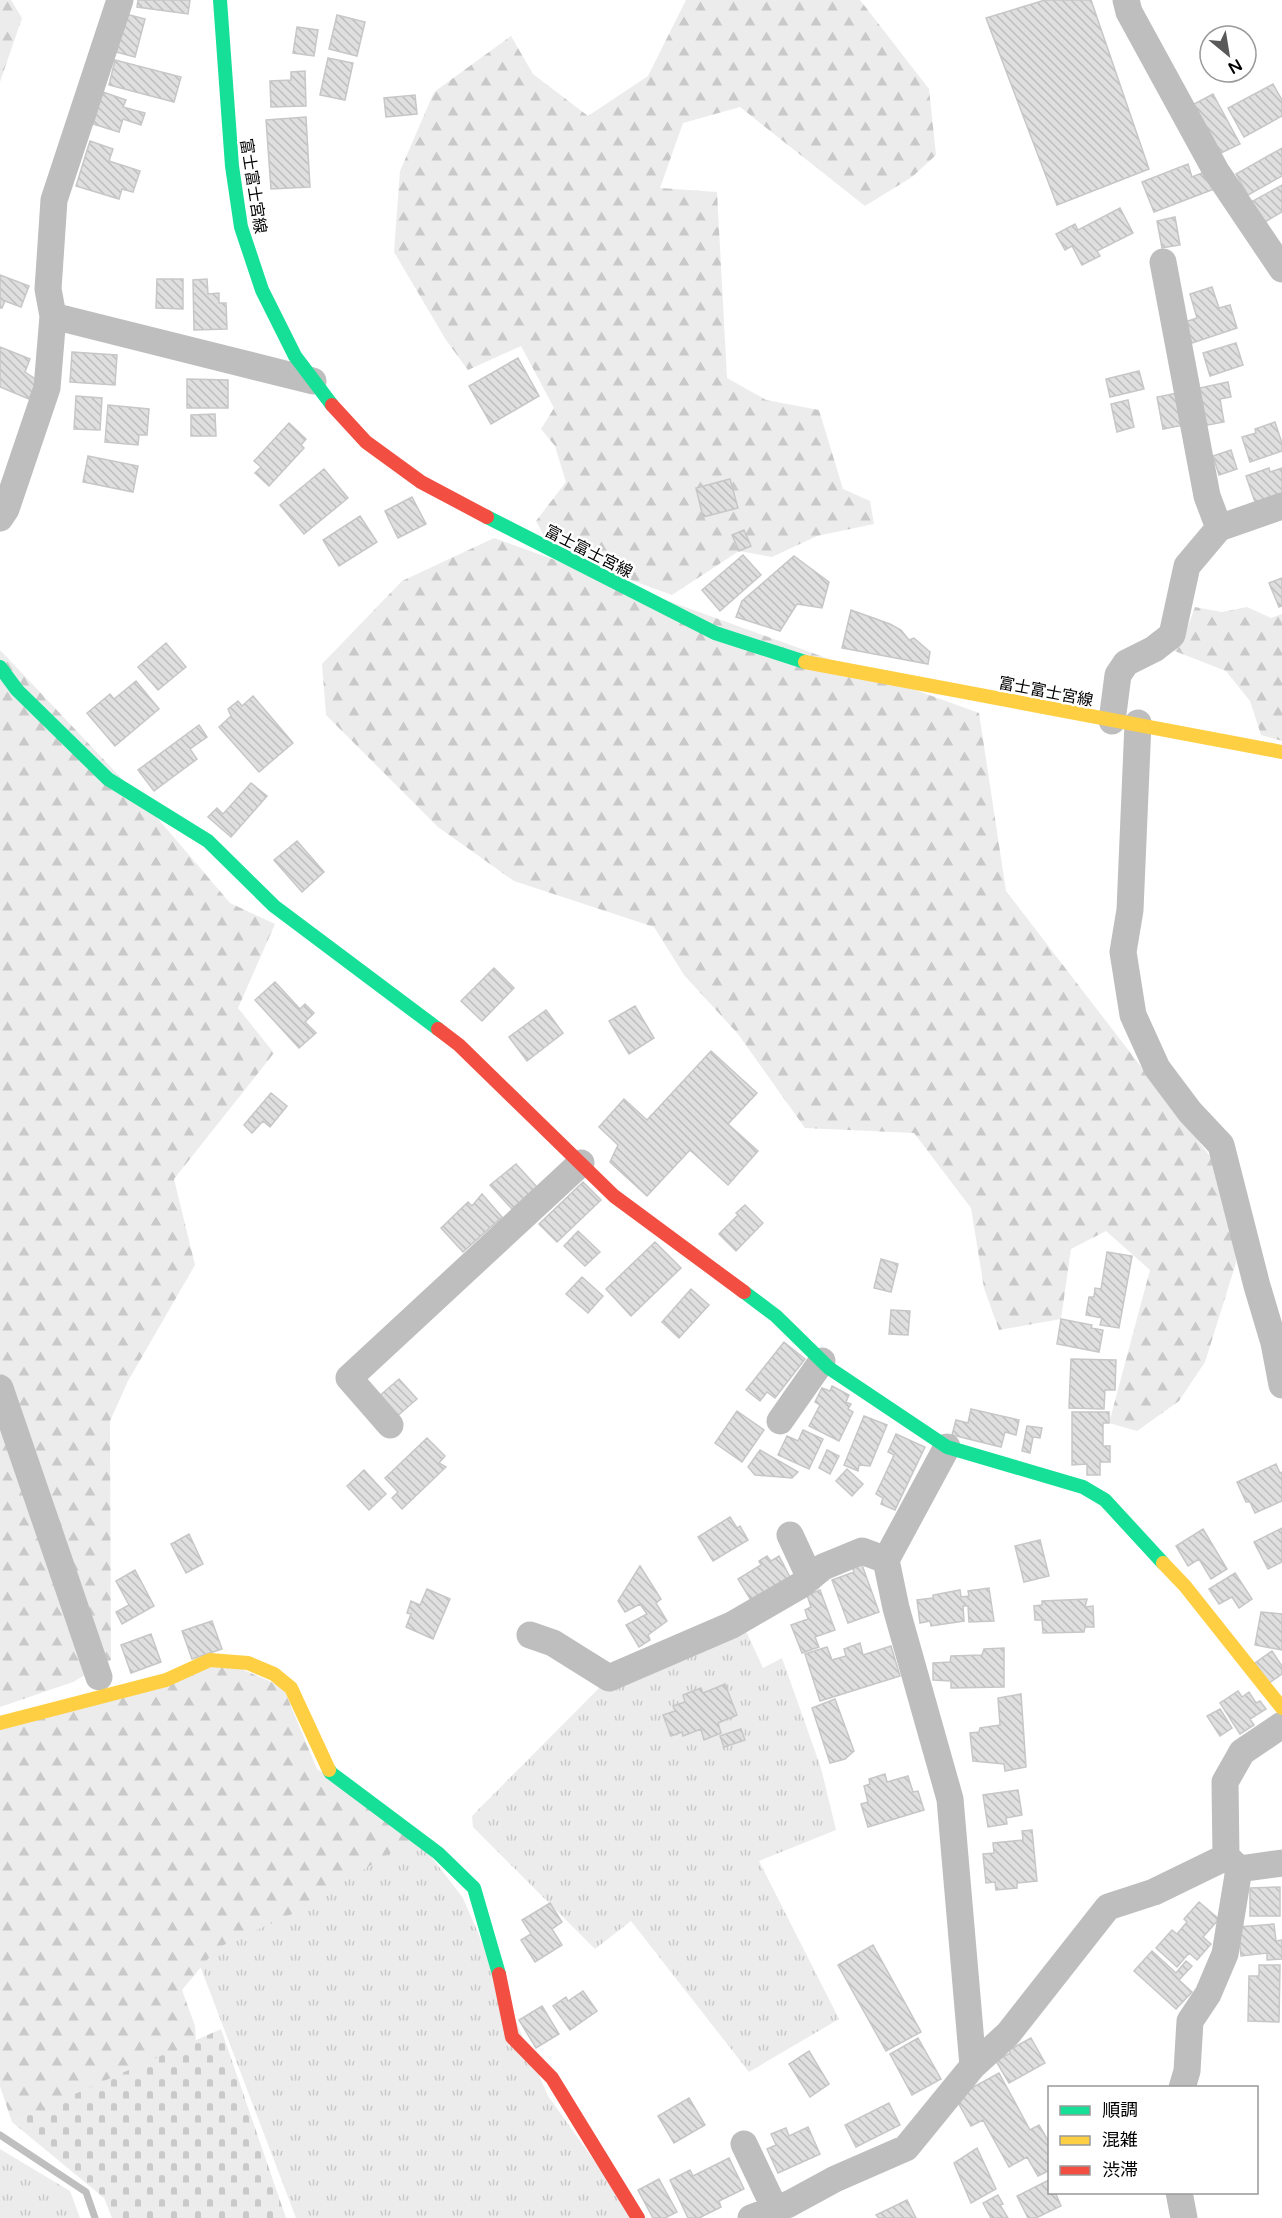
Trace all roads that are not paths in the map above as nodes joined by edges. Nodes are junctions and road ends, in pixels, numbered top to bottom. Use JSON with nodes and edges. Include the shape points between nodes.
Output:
{"nodes":[{"id":1,"x":120,"y":0,"type":"edge"},
{"id":2,"x":220,"y":0,"type":"edge"},
{"id":3,"x":1126,"y":0,"type":"edge"},
{"id":4,"x":1163,"y":262,"type":"dead end"},
{"id":5,"x":1282,"y":269,"type":"edge"},
{"id":6,"x":53,"y":316,"type":"junction"},
{"id":7,"x":313,"y":381,"type":"junction"},
{"id":8,"x":1282,"y":506,"type":"edge"},
{"id":9,"x":0,"y":518,"type":"edge"},
{"id":10,"x":1219,"y":528,"type":"junction"},
{"id":11,"x":0,"y":667,"type":"edge"},
{"id":12,"x":1125,"y":722,"type":"junction"},
{"id":13,"x":1282,"y":752,"type":"edge"},
{"id":14,"x":580,"y":1163,"type":"junction"},
{"id":15,"x":822,"y":1361,"type":"junction"},
{"id":16,"x":1282,"y":1385,"type":"edge"},
{"id":17,"x":0,"y":1388,"type":"edge"},
{"id":18,"x":780,"y":1421,"type":"dead end"},
{"id":19,"x":390,"y":1425,"type":"dead end"},
{"id":20,"x":947,"y":1447,"type":"junction"},
{"id":21,"x":790,"y":1535,"type":"dead end"},
{"id":22,"x":886,"y":1560,"type":"junction"},
{"id":23,"x":810,"y":1578,"type":"junction"},
{"id":24,"x":530,"y":1635,"type":"dead end"},
{"id":25,"x":99,"y":1677,"type":"dead end"},
{"id":26,"x":1282,"y":1708,"type":"edge"},
{"id":27,"x":0,"y":1723,"type":"edge"},
{"id":28,"x":1282,"y":1725,"type":"edge"},
{"id":29,"x":1232,"y":1863,"type":"junction"},
{"id":30,"x":1282,"y":1863,"type":"edge"},
{"id":31,"x":973,"y":2066,"type":"junction"},
{"id":32,"x":1183,"y":2086,"type":"edge"},
{"id":33,"x":744,"y":2144,"type":"dead end"},
{"id":34,"x":1179,"y":2194,"type":"edge"},
{"id":35,"x":778,"y":2212,"type":"edge"},
{"id":36,"x":639,"y":2218,"type":"edge"},
{"id":37,"x":1184,"y":2218,"type":"edge"}],
"edges":[{"from":1,"to":6,"type":"street","via":[[54,200],[48,288]]},
{"from":2,"to":7,"type":"street","name":"富士富士宮線","via":[[232,166],[241,227],[262,290],[295,356]]},
{"from":3,"to":5,"type":"street","via":[[1216,171]]},
{"from":4,"to":10,"type":"street","via":[[1207,496]]},
{"from":6,"to":7,"type":"street"},
{"from":6,"to":9,"type":"street","via":[[47,388]]},
{"from":7,"to":12,"type":"street","name":"富士富士宮線","via":[[366,442],[421,482],[715,633],[793,660]]},
{"from":8,"to":10,"type":"street"},
{"from":10,"to":12,"type":"street","via":[[1187,566],[1172,635],[1126,663],[1118,675]]},
{"from":11,"to":14,"type":"street","via":[[17,690],[108,779],[207,841],[274,906],[459,1045]]},
{"from":12,"to":13,"type":"street","name":"富士富士宮線"},
{"from":12,"to":16,"type":"street","via":[[1130,910],[1123,952],[1133,1014],[1157,1068],[1221,1145]]},
{"from":14,"to":15,"type":"street","via":[[614,1196],[776,1316]]},
{"from":14,"to":19,"type":"street","via":[[349,1378]]},
{"from":15,"to":18,"type":"street"},
{"from":15,"to":20,"type":"street"},
{"from":17,"to":25,"type":"street"},
{"from":20,"to":22,"type":"street"},
{"from":20,"to":26,"type":"street","via":[[1083,1488],[1105,1500],[1185,1586]]},
{"from":21,"to":23,"type":"street"},
{"from":22,"to":23,"type":"street","via":[[862,1551],[823,1567]]},
{"from":22,"to":31,"type":"street","via":[[950,1799]]},
{"from":23,"to":24,"type":"street","via":[[732,1625],[609,1678],[554,1643]]},
{"from":27,"to":36,"type":"street","via":[[166,1680],[210,1660],[248,1663],[274,1674],[291,1688],[331,1773],[438,1853],[474,1888],[495,1955],[513,2037],[552,2078]]},
{"from":28,"to":29,"type":"street","via":[[1242,1752],[1225,1782]]},
{"from":29,"to":30,"type":"street"},
{"from":29,"to":31,"type":"street","via":[[1108,1907],[1008,2034]]},
{"from":29,"to":32,"type":"street","via":[[1225,1954],[1208,1994],[1190,2021]]},
{"from":31,"to":35,"type":"street","via":[[906,2148],[835,2179]]},
{"from":33,"to":35,"type":"street"},
{"from":34,"to":37,"type":"street"}]}
